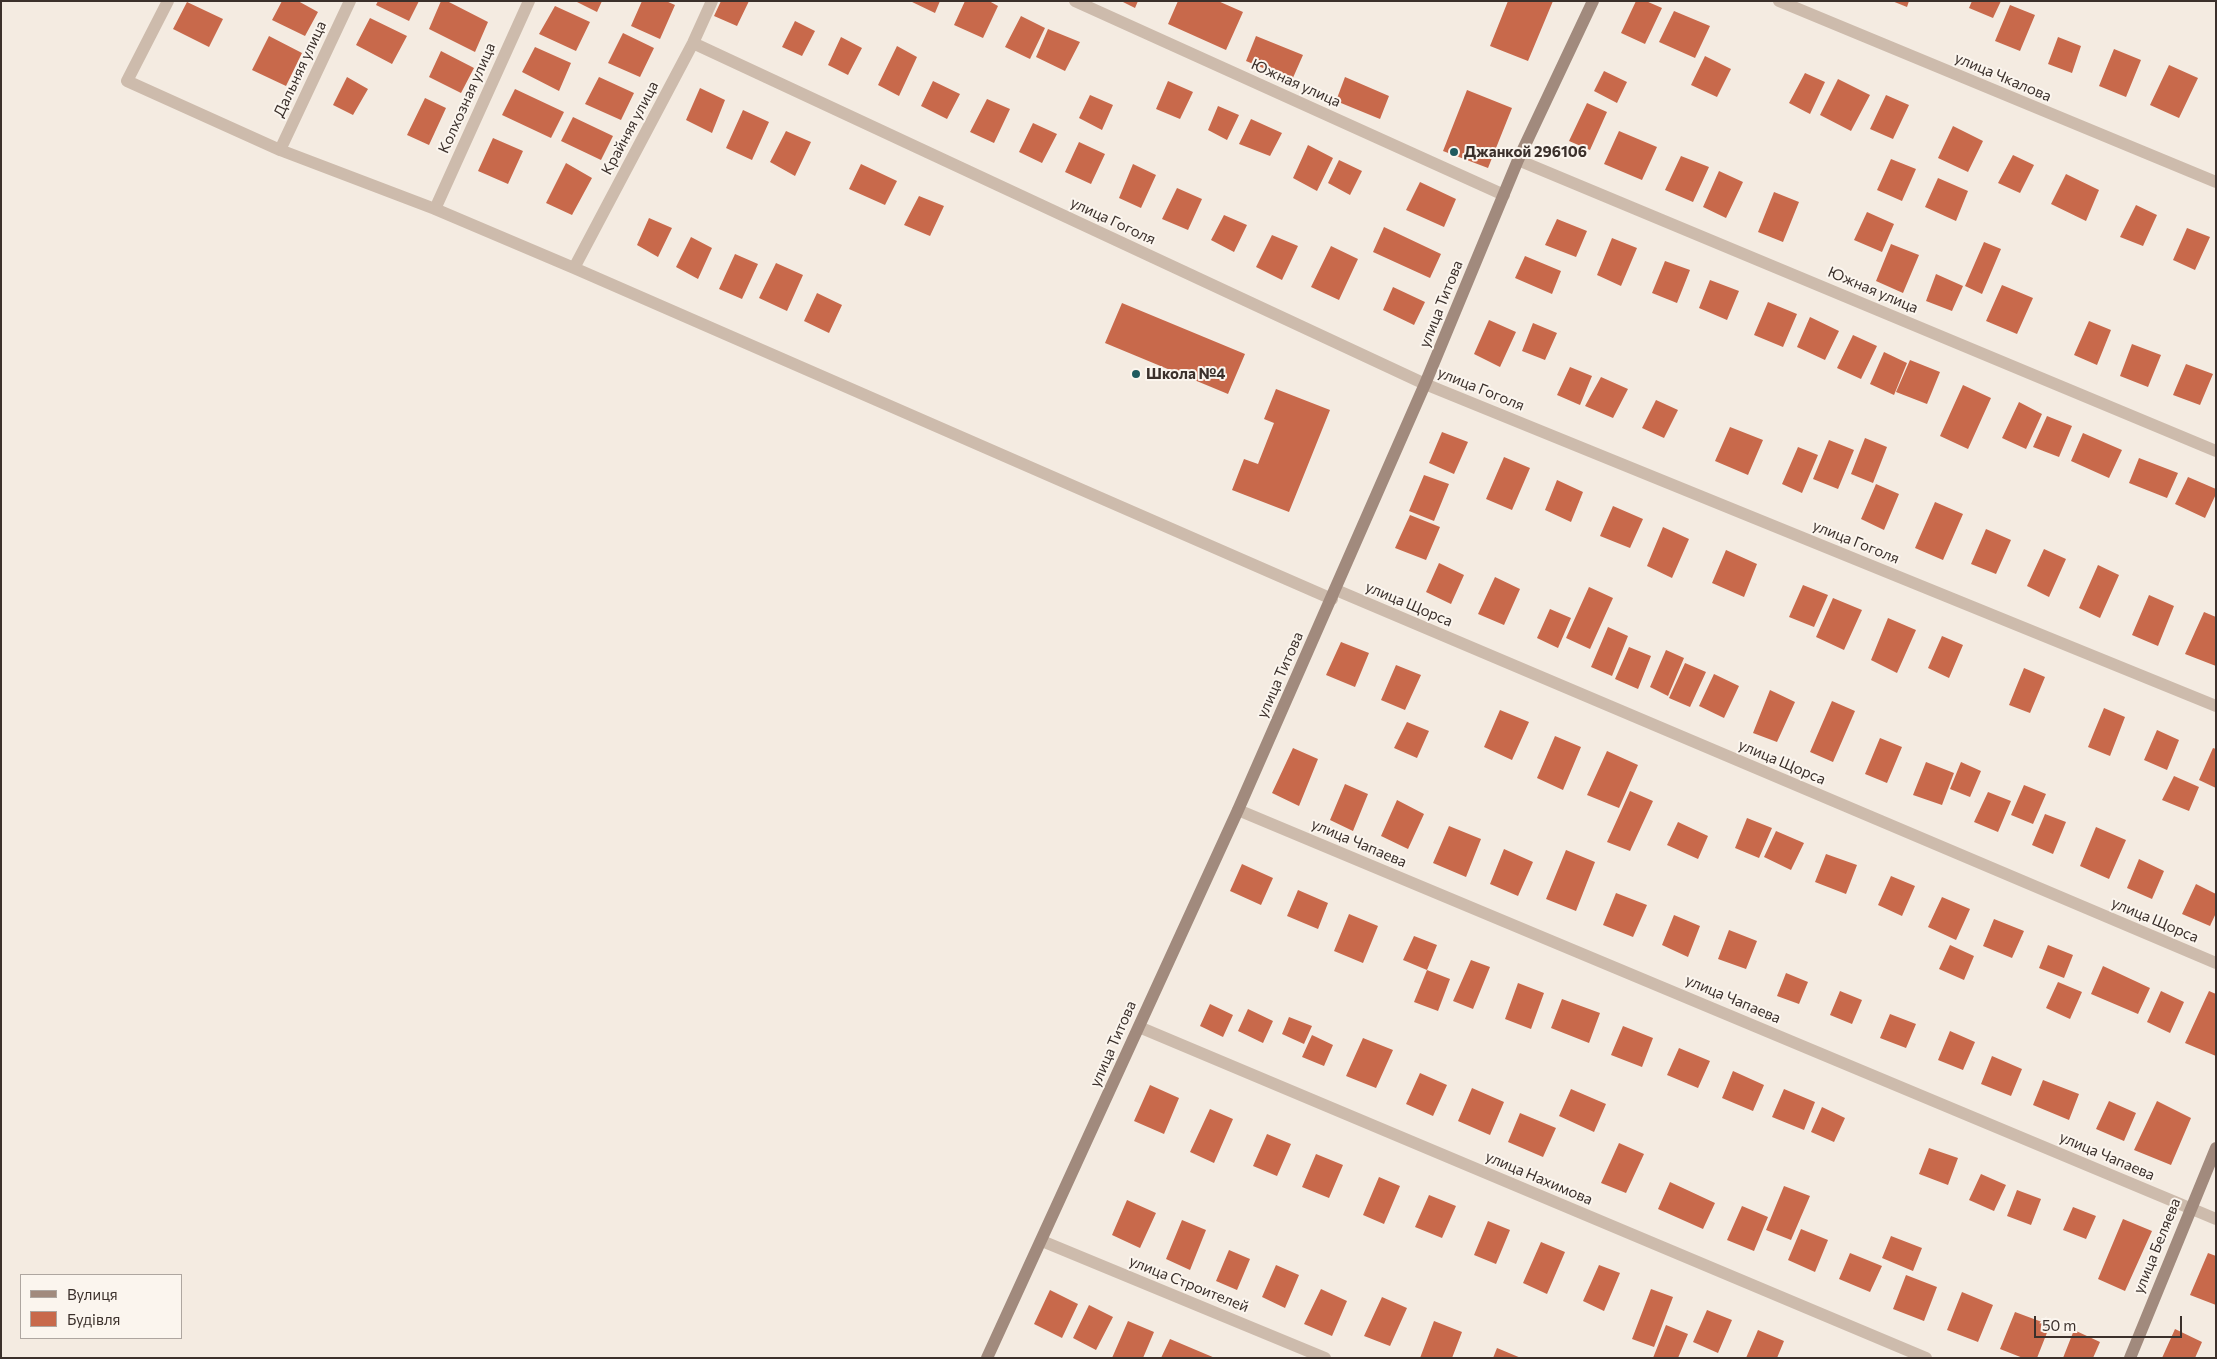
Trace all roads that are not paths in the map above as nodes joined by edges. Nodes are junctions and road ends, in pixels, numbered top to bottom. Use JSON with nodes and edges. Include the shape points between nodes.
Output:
{"nodes":[{"id":1,"x":168,"y":1,"type":"edge"},
{"id":2,"x":350,"y":1,"type":"edge"},
{"id":3,"x":529,"y":1,"type":"edge"},
{"id":4,"x":712,"y":1,"type":"edge"},
{"id":5,"x":1075,"y":1,"type":"edge"},
{"id":6,"x":1593,"y":1,"type":"edge"},
{"id":7,"x":1779,"y":1,"type":"edge"},
{"id":8,"x":694,"y":43,"type":"junction"},
{"id":9,"x":280,"y":150,"type":"junction"},
{"id":10,"x":1518,"y":160,"type":"junction"},
{"id":11,"x":2216,"y":182,"type":"edge"},
{"id":12,"x":1504,"y":195,"type":"junction"},
{"id":13,"x":435,"y":209,"type":"junction"},
{"id":14,"x":574,"y":268,"type":"junction"},
{"id":15,"x":1425,"y":384,"type":"junction"},
{"id":16,"x":2216,"y":451,"type":"edge"},
{"id":17,"x":1334,"y":594,"type":"junction"},
{"id":18,"x":2216,"y":706,"type":"edge"},
{"id":19,"x":1238,"y":810,"type":"junction"},
{"id":20,"x":2216,"y":963,"type":"edge"},
{"id":21,"x":1139,"y":1028,"type":"junction"},
{"id":22,"x":2216,"y":1148,"type":"edge"},
{"id":23,"x":2190,"y":1208,"type":"junction"},
{"id":24,"x":2216,"y":1219,"type":"edge"},
{"id":25,"x":1042,"y":1241,"type":"junction"},
{"id":26,"x":987,"y":1358,"type":"edge"},
{"id":27,"x":1325,"y":1358,"type":"edge"},
{"id":28,"x":1926,"y":1358,"type":"edge"},
{"id":29,"x":2130,"y":1358,"type":"edge"}],
"edges":[{"from":1,"to":9,"type":"street","name":"улица Щорса","via":[[127,81]]},
{"from":2,"to":9,"type":"street","name":"Дальняя улица"},
{"from":3,"to":13,"type":"street","name":"Колхозная улица"},
{"from":4,"to":8,"type":"street","name":"Крайняя улица"},
{"from":5,"to":12,"type":"street","name":"Южная улица"},
{"from":6,"to":10,"type":"main road","name":"улица Титова"},
{"from":7,"to":11,"type":"street","name":"улица Чкалова"},
{"from":8,"to":14,"type":"street","name":"Крайняя улица"},
{"from":8,"to":15,"type":"street","name":"улица Гоголя"},
{"from":9,"to":13,"type":"street","name":"улица Щорса"},
{"from":10,"to":12,"type":"main road","name":"улица Титова"},
{"from":10,"to":16,"type":"street","name":"Южная улица"},
{"from":12,"to":15,"type":"main road","name":"улица Титова"},
{"from":13,"to":14,"type":"street","name":"улица Щорса"},
{"from":14,"to":17,"type":"street","name":"улица Щорса"},
{"from":15,"to":17,"type":"main road","name":"улица Титова"},
{"from":15,"to":18,"type":"street","name":"улица Гоголя"},
{"from":17,"to":19,"type":"main road","name":"улица Титова"},
{"from":17,"to":20,"type":"street","name":"улица Щорса"},
{"from":19,"to":21,"type":"main road","name":"улица Титова"},
{"from":19,"to":23,"type":"street","name":"улица Чапаева"},
{"from":21,"to":25,"type":"main road","name":"улица Титова"},
{"from":21,"to":28,"type":"street","name":"улица Нахимова"},
{"from":22,"to":23,"type":"main road","name":"улица Беляева"},
{"from":23,"to":24,"type":"street","name":"улица Чапаева"},
{"from":23,"to":29,"type":"main road","name":"улица Беляева"},
{"from":25,"to":26,"type":"main road","name":"улица Титова"},
{"from":25,"to":27,"type":"street","name":"улица Строителей"}]}
